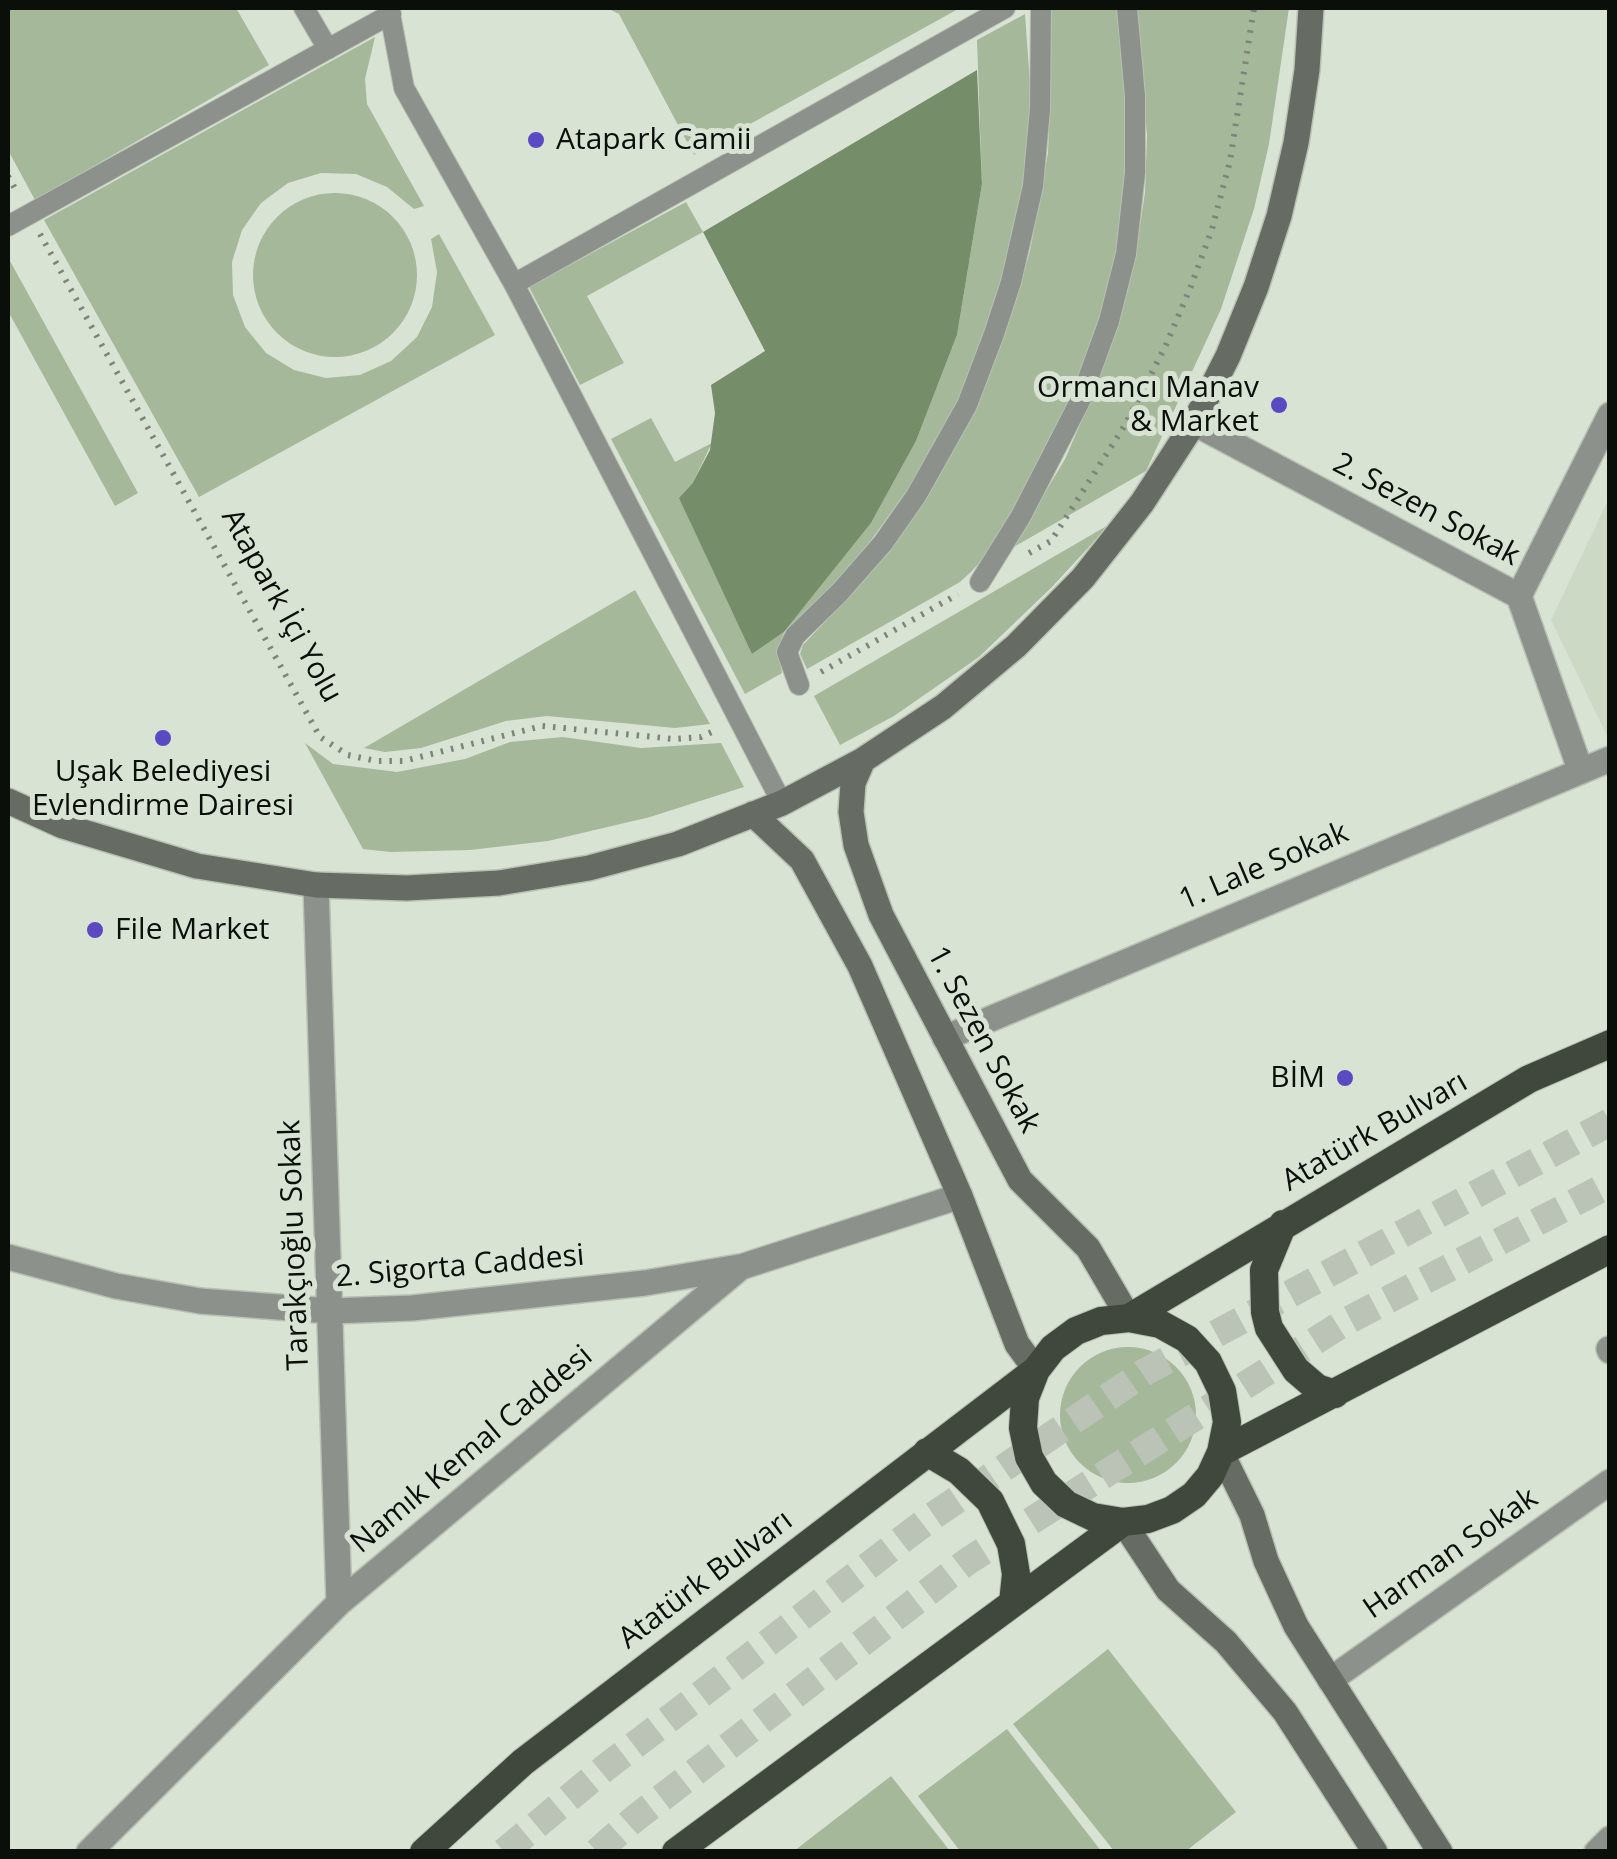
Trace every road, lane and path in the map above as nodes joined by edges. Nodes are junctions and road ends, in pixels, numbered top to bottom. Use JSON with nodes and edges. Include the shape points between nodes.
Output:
{"nodes":[{"id":1,"x":304,"y":8,"type":"edge"},
{"id":2,"x":1005,"y":8,"type":"edge"},
{"id":3,"x":1040,"y":8,"type":"edge"},
{"id":4,"x":1127,"y":8,"type":"edge"},
{"id":5,"x":1254,"y":8,"type":"edge"},
{"id":6,"x":1311,"y":8,"type":"edge"},
{"id":7,"x":390,"y":11,"type":"edge"},
{"id":8,"x":328,"y":49,"type":"junction"},
{"id":9,"x":8,"y":176,"type":"edge"},
{"id":10,"x":30,"y":215,"type":"junction"},
{"id":11,"x":8,"y":226,"type":"edge"},
{"id":12,"x":514,"y":284,"type":"junction"},
{"id":13,"x":1610,"y":415,"type":"edge"},
{"id":14,"x":1194,"y":422,"type":"junction"},
{"id":15,"x":1023,"y":557,"type":"dead end"},
{"id":16,"x":980,"y":582,"type":"joint"},
{"id":17,"x":1519,"y":596,"type":"junction"},
{"id":18,"x":799,"y":685,"type":"joint"},
{"id":19,"x":740,"y":719,"type":"junction"},
{"id":20,"x":1610,"y":759,"type":"edge"},
{"id":21,"x":863,"y":760,"type":"junction"},
{"id":22,"x":1580,"y":769,"type":"junction"},
{"id":23,"x":8,"y":802,"type":"edge"},
{"id":24,"x":782,"y":803,"type":"junction"},
{"id":25,"x":754,"y":814,"type":"junction"},
{"id":26,"x":316,"y":885,"type":"junction"},
{"id":27,"x":945,"y":1038,"type":"junction"},
{"id":28,"x":1610,"y":1044,"type":"edge"},
{"id":29,"x":960,"y":1196,"type":"junction"},
{"id":30,"x":1283,"y":1224,"type":"junction"},
{"id":31,"x":1610,"y":1249,"type":"edge"},
{"id":32,"x":8,"y":1257,"type":"edge"},
{"id":33,"x":741,"y":1267,"type":"junction"},
{"id":34,"x":330,"y":1311,"type":"junction"},
{"id":35,"x":1129,"y":1318,"type":"junction"},
{"id":36,"x":1036,"y":1370,"type":"junction"},
{"id":37,"x":1334,"y":1394,"type":"junction"},
{"id":38,"x":927,"y":1452,"type":"junction"},
{"id":39,"x":1221,"y":1452,"type":"junction"},
{"id":40,"x":1610,"y":1482,"type":"edge"},
{"id":41,"x":1122,"y":1522,"type":"junction"},
{"id":42,"x":339,"y":1603,"type":"junction"},
{"id":43,"x":1013,"y":1603,"type":"junction"},
{"id":44,"x":1330,"y":1680,"type":"junction"},
{"id":45,"x":1610,"y":1840,"type":"edge"},
{"id":46,"x":89,"y":1852,"type":"edge"},
{"id":47,"x":424,"y":1852,"type":"edge"},
{"id":48,"x":676,"y":1852,"type":"edge"},
{"id":49,"x":1375,"y":1852,"type":"edge"},
{"id":50,"x":1440,"y":1852,"type":"edge"},
{"id":51,"x":1597,"y":1852,"type":"edge"}],
"edges":[{"from":1,"to":8,"type":"street"},
{"from":2,"to":12,"type":"street"},
{"from":3,"to":18,"type":"street","via":[[1033,186],[989,347],[967,405],[916,496],[884,543],[795,636],[788,652]]},
{"from":4,"to":16,"type":"street","via":[[1135,172],[1126,254],[1080,401]]},
{"from":5,"to":15,"type":"path","via":[[1230,161],[1212,229],[1166,345],[1052,541]]},
{"from":6,"to":14,"type":"main road","via":[[1308,70],[1279,216],[1228,356]]},
{"from":7,"to":8,"type":"street"},
{"from":7,"to":12,"type":"street","via":[[404,88]]},
{"from":8,"to":10,"type":"street"},
{"from":9,"to":10,"type":"path","name":"Atapark İçi Yolu"},
{"from":10,"to":11,"type":"street"},
{"from":10,"to":19,"type":"path","name":"Atapark İçi Yolu","via":[[320,737],[348,755],[404,761],[542,726],[674,739],[700,737]]},
{"from":12,"to":19,"type":"street"},
{"from":13,"to":17,"type":"street"},
{"from":14,"to":17,"type":"street","name":"2. Sezen Sokak"},
{"from":14,"to":21,"type":"main road","via":[[1142,503],[1056,606],[942,707]]},
{"from":16,"to":18,"type":"path"},
{"from":17,"to":22,"type":"street","name":"2. Sezen Sokak"},
{"from":19,"to":24,"type":"street"},
{"from":20,"to":22,"type":"street","name":"1. Lale Sokak"},
{"from":21,"to":24,"type":"main road"},
{"from":21,"to":27,"type":"main road","name":"1. Sezen Sokak","via":[[853,783],[856,845],[881,915]]},
{"from":22,"to":27,"type":"street","name":"1. Lale Sokak"},
{"from":23,"to":26,"type":"main road","via":[[129,848]]},
{"from":24,"to":25,"type":"main road"},
{"from":25,"to":26,"type":"main road","via":[[678,844],[499,883]]},
{"from":25,"to":29,"type":"main road","via":[[802,860],[817,886],[860,966]]},
{"from":26,"to":34,"type":"street","name":"Tarakçıoğlu Sokak"},
{"from":27,"to":35,"type":"main road","name":"1. Sezen Sokak","via":[[1020,1180],[1088,1248]]},
{"from":28,"to":30,"type":"highway","name":"Atatürk Bulvarı","via":[[1529,1079]]},
{"from":29,"to":33,"type":"street","name":"Namık Kemal Caddesi"},
{"from":29,"to":36,"type":"main road","via":[[1017,1344]]},
{"from":30,"to":35,"type":"highway","name":"Atatürk Bulvarı"},
{"from":30,"to":37,"type":"highway","via":[[1264,1270],[1264,1312],[1296,1370]]},
{"from":31,"to":37,"type":"highway"},
{"from":32,"to":34,"type":"street","name":"2. Sigorta Caddesi","via":[[200,1301]]},
{"from":33,"to":34,"type":"street","name":"2. Sigorta Caddesi","via":[[451,1304]]},
{"from":33,"to":42,"type":"street","name":"Namık Kemal Caddesi"},
{"from":34,"to":42,"type":"street","name":"Tarakçıoğlu Sokak"},
{"from":35,"to":36,"type":"highway","name":"Atatürk Bulvarı","via":[[1076,1331]]},
{"from":35,"to":39,"type":"highway","via":[[1187,1339],[1208,1362],[1227,1422]]},
{"from":36,"to":38,"type":"highway","name":"Atatürk Bulvarı"},
{"from":36,"to":41,"type":"highway","via":[[1023,1428],[1036,1470],[1066,1504]]},
{"from":37,"to":39,"type":"highway"},
{"from":38,"to":43,"type":"highway","via":[[990,1501],[1011,1544]]},
{"from":38,"to":47,"type":"highway","name":"Atatürk Bulvarı","via":[[523,1762]]},
{"from":39,"to":41,"type":"highway","via":[[1194,1496],[1160,1515]]},
{"from":39,"to":44,"type":"main road","via":[[1296,1626]]},
{"from":40,"to":44,"type":"street","name":"Harman Sokak"},
{"from":41,"to":43,"type":"highway"},
{"from":41,"to":49,"type":"main road","via":[[1168,1590],[1226,1642],[1285,1712]]},
{"from":42,"to":46,"type":"street","name":"Namık Kemal Caddesi"},
{"from":43,"to":48,"type":"highway"},
{"from":44,"to":50,"type":"main road"},
{"from":45,"to":51,"type":"street"}]}
